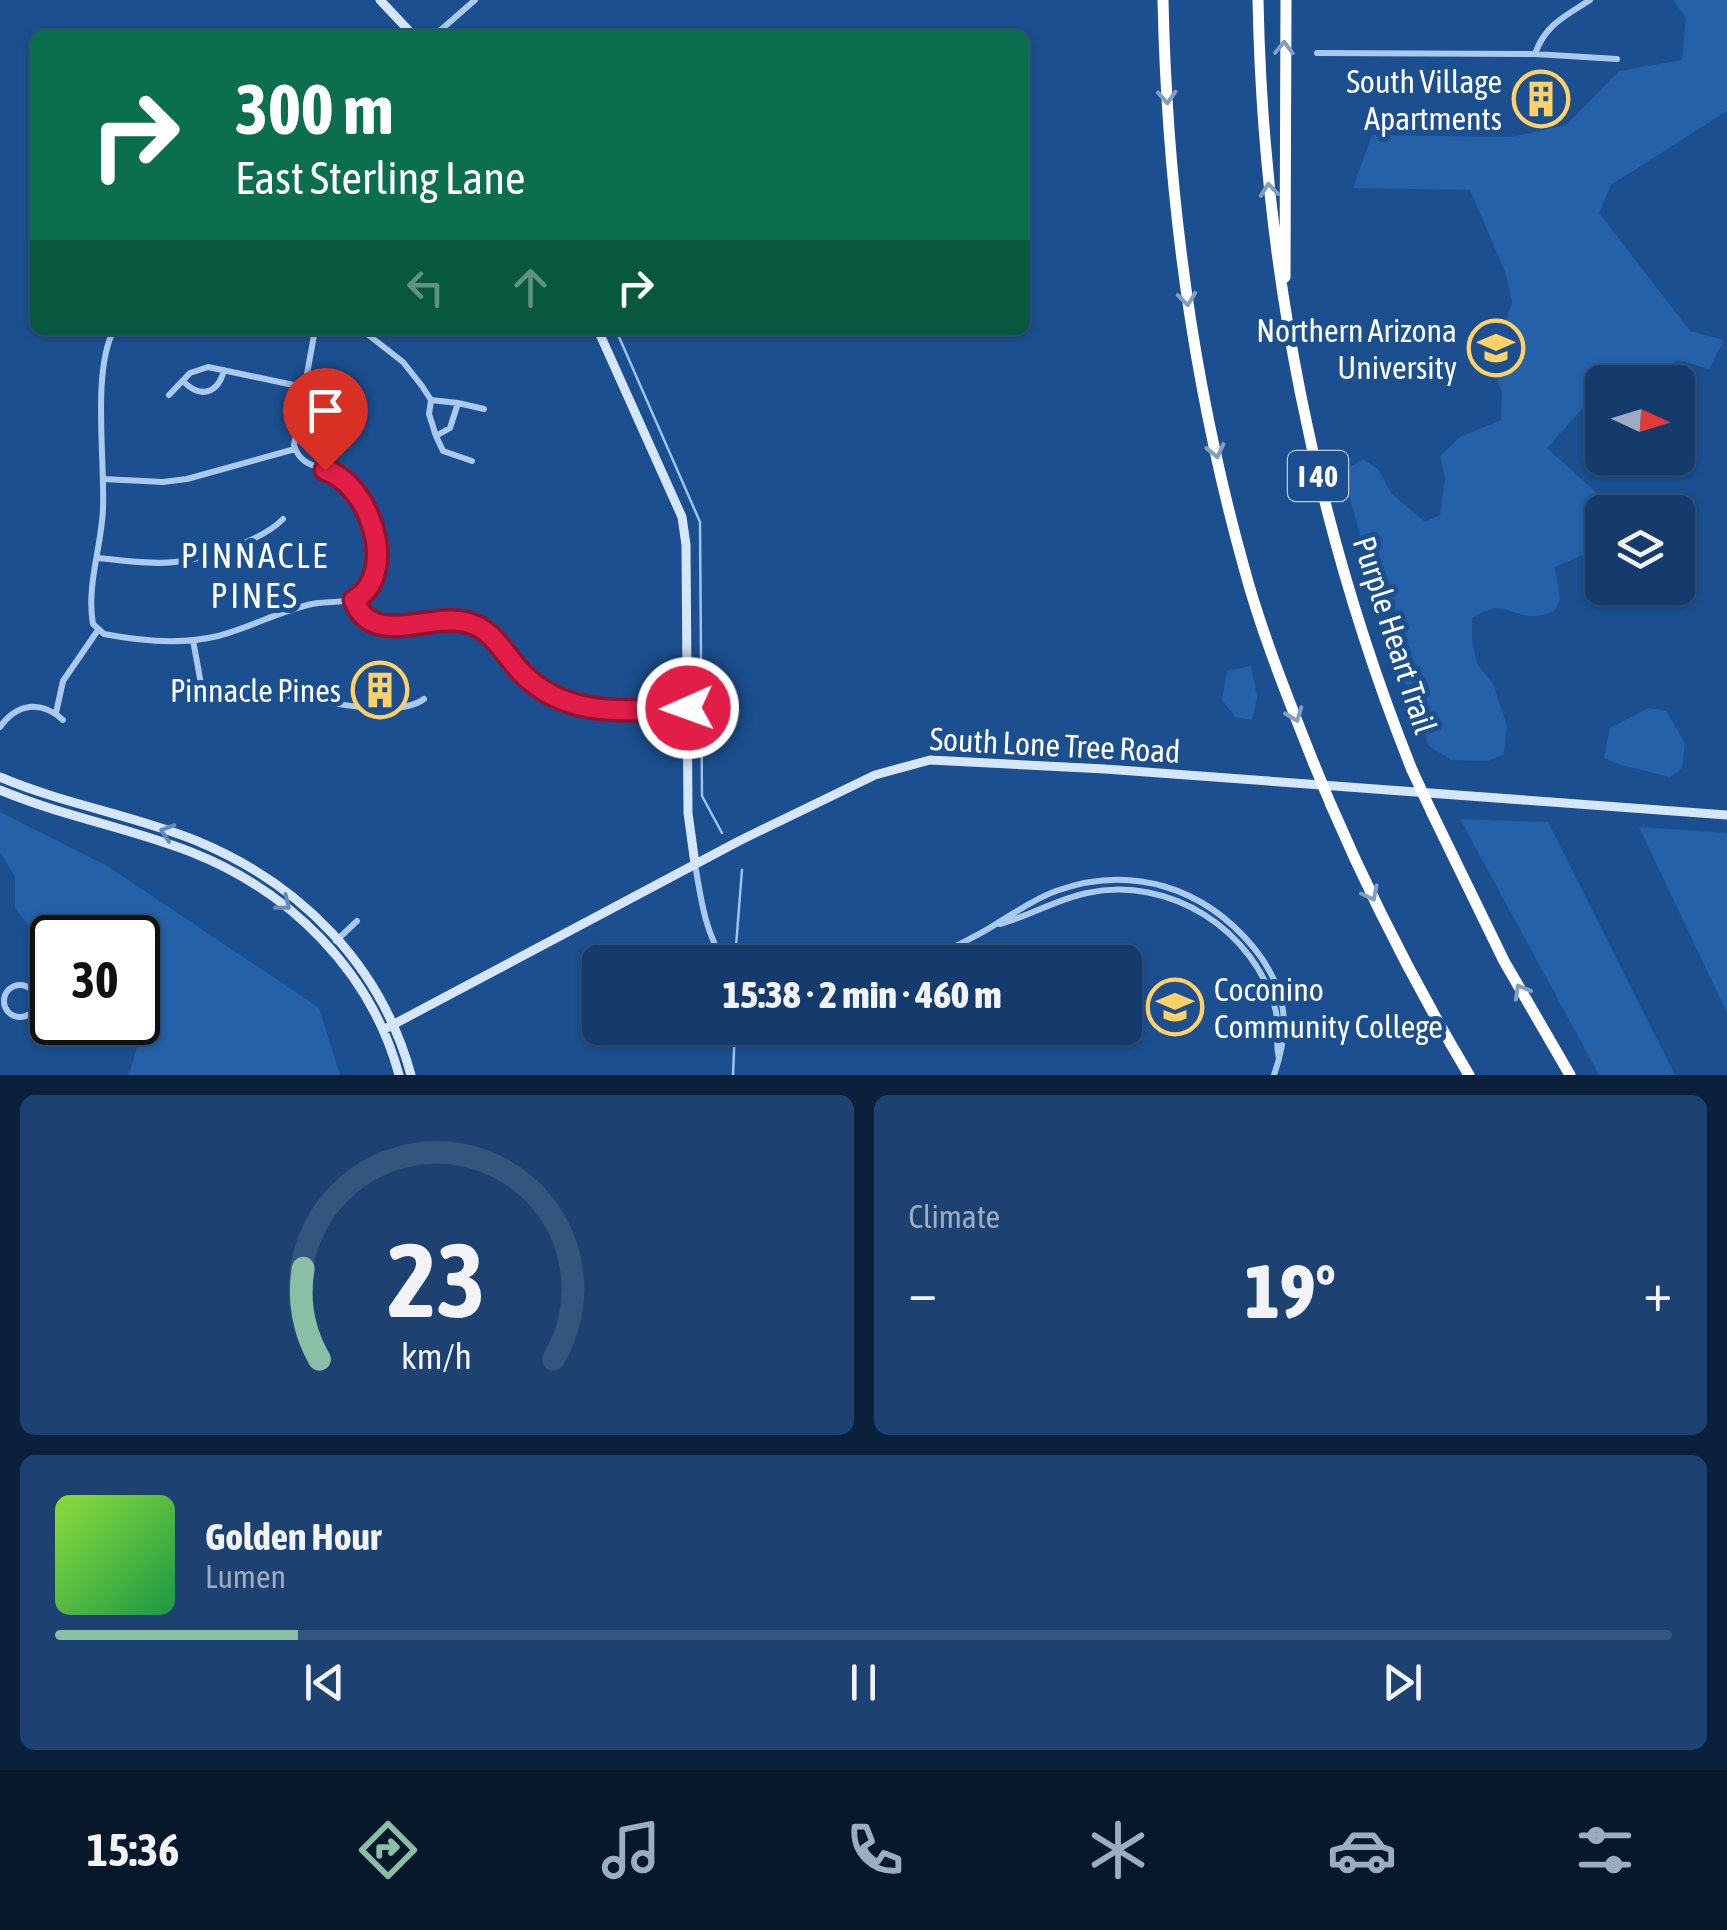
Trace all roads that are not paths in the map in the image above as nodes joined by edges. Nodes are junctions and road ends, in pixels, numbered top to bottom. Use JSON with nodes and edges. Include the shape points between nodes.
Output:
{"nodes":[{"id":1,"x":380,"y":0,"type":"edge"},
{"id":2,"x":475,"y":0,"type":"edge"},
{"id":3,"x":1163,"y":0,"type":"edge"},
{"id":4,"x":1258,"y":0,"type":"edge"},
{"id":5,"x":1286,"y":0,"type":"edge"},
{"id":6,"x":1590,"y":0,"type":"edge"},
{"id":7,"x":408,"y":30,"type":"edge"},
{"id":8,"x":441,"y":30,"type":"edge"},
{"id":9,"x":1317,"y":54,"type":"dead end"},
{"id":10,"x":1536,"y":54,"type":"junction"},
{"id":11,"x":1617,"y":58,"type":"dead end"},
{"id":12,"x":1284,"y":286,"type":"junction"},
{"id":13,"x":112,"y":335,"type":"edge"},
{"id":14,"x":315,"y":335,"type":"edge"},
{"id":15,"x":368,"y":335,"type":"edge"},
{"id":16,"x":600,"y":335,"type":"edge"},
{"id":17,"x":224,"y":370,"type":"junction"},
{"id":18,"x":182,"y":381,"type":"junction"},
{"id":19,"x":304,"y":387,"type":"junction"},
{"id":20,"x":169,"y":395,"type":"dead end"},
{"id":21,"x":430,"y":400,"type":"junction"},
{"id":22,"x":458,"y":403,"type":"junction"},
{"id":23,"x":484,"y":409,"type":"dead end"},
{"id":24,"x":436,"y":436,"type":"junction"},
{"id":25,"x":295,"y":450,"type":"junction"},
{"id":26,"x":472,"y":461,"type":"dead end"},
{"id":27,"x":103,"y":480,"type":"junction"},
{"id":28,"x":282,"y":519,"type":"dead end"},
{"id":29,"x":97,"y":558,"type":"junction"},
{"id":30,"x":354,"y":600,"type":"junction"},
{"id":31,"x":98,"y":630,"type":"junction"},
{"id":32,"x":193,"y":640,"type":"junction"},
{"id":33,"x":424,"y":699,"type":"dead end"},
{"id":34,"x":688,"y":708,"type":"junction"},
{"id":35,"x":56,"y":713,"type":"junction"},
{"id":36,"x":63,"y":720,"type":"dead end"},
{"id":37,"x":0,"y":726,"type":"edge"},
{"id":38,"x":0,"y":777,"type":"edge"},
{"id":39,"x":0,"y":790,"type":"edge"},
{"id":40,"x":1727,"y":814,"type":"edge"},
{"id":41,"x":695,"y":864,"type":"junction"},
{"id":42,"x":357,"y":921,"type":"dead end"},
{"id":43,"x":338,"y":938,"type":"junction"},
{"id":44,"x":714,"y":945,"type":"edge"},
{"id":45,"x":955,"y":945,"type":"edge"},
{"id":46,"x":330,"y":948,"type":"junction"},
{"id":47,"x":0,"y":981,"type":"edge"},
{"id":48,"x":8,"y":989,"type":"junction"},
{"id":49,"x":395,"y":1024,"type":"junction"},
{"id":50,"x":383,"y":1030,"type":"junction"},
{"id":51,"x":399,"y":1075,"type":"edge"},
{"id":52,"x":411,"y":1075,"type":"edge"},
{"id":53,"x":1274,"y":1075,"type":"edge"},
{"id":54,"x":1469,"y":1075,"type":"edge"},
{"id":55,"x":1570,"y":1075,"type":"edge"}],
"edges":[{"from":1,"to":7,"type":"main road"},
{"from":2,"to":8,"type":"street"},
{"from":3,"to":54,"type":"highway","one_way":true,"bridge":true,"via":[[1180,243],[1196,356],[1242,564],[1331,805],[1385,922]]},
{"from":12,"to":4,"type":"highway","name":"Purple Heart Trail","number":"I 40","one_way":true,"via":[[1264,144]]},
{"from":12,"to":5,"type":"highway","one_way":true},
{"from":6,"to":10,"type":"street","via":[[1550,25]]},
{"from":9,"to":10,"type":"street"},
{"from":10,"to":11,"type":"street"},
{"from":55,"to":12,"type":"highway","name":"Purple Heart Trail","number":"I 40","one_way":true,"bridge":true,"via":[[1432,813],[1371,662],[1330,526]]},
{"from":13,"to":27,"type":"street","via":[[106,355]]},
{"from":14,"to":19,"type":"street"},
{"from":15,"to":21,"type":"street","via":[[403,362]]},
{"from":16,"to":34,"type":"main road","via":[[682,517]]},
{"from":17,"to":18,"type":"street","via":[[201,368]]},
{"from":17,"to":18,"type":"street","via":[[212,392],[195,392]]},
{"from":17,"to":19,"type":"street"},
{"from":18,"to":20,"type":"street"},
{"from":19,"to":25,"type":"street"},
{"from":21,"to":22,"type":"street"},
{"from":21,"to":24,"type":"street"},
{"from":22,"to":23,"type":"street"},
{"from":22,"to":24,"type":"street","via":[[450,428]]},
{"from":24,"to":26,"type":"street","via":[[444,451]]},
{"from":25,"to":27,"type":"street","via":[[187,479]]},
{"from":25,"to":30,"type":"street","via":[[307,464],[348,481],[370,516],[374,573]]},
{"from":27,"to":29,"type":"street"},
{"from":28,"to":29,"type":"street","via":[[262,536],[189,560]]},
{"from":29,"to":31,"type":"street","via":[[92,617]]},
{"from":30,"to":32,"type":"street","via":[[308,604]]},
{"from":30,"to":34,"type":"street","via":[[362,614],[386,626],[473,624],[494,637],[536,686],[578,707]]},
{"from":31,"to":32,"type":"street"},
{"from":31,"to":35,"type":"street","via":[[62,682]]},
{"from":32,"to":33,"type":"street","via":[[201,684],[214,692],[398,708]]},
{"from":34,"to":41,"type":"main road"},
{"from":35,"to":36,"type":"street"},
{"from":35,"to":37,"type":"street","via":[[25,706]]},
{"from":43,"to":38,"type":"main road","one_way":true,"via":[[280,886],[196,841]]},
{"from":39,"to":46,"type":"main road","one_way":true,"via":[[204,858],[274,896]]},
{"from":40,"to":41,"type":"main road","name":"South Lone Tree Road","via":[[930,760],[875,775]]},
{"from":41,"to":44,"type":"street"},
{"from":41,"to":49,"type":"main road","name":"South Lone Tree Road"},
{"from":42,"to":43,"type":"street"},
{"from":43,"to":46,"type":"street"},
{"from":43,"to":49,"type":"main road"},
{"from":45,"to":53,"type":"street","via":[[1058,890],[1098,881],[1186,892],[1222,916],[1266,964],[1285,1014],[1284,1049]]},
{"from":46,"to":50,"type":"main road"},
{"from":47,"to":48,"type":"street"},
{"from":48,"to":48,"type":"street","via":[[6,1010],[29,1015],[36,1002],[32,990]]},
{"from":49,"to":50,"type":"main road","name":"South Lone Tree Road"},
{"from":49,"to":52,"type":"main road"},
{"from":50,"to":51,"type":"main road"}]}
